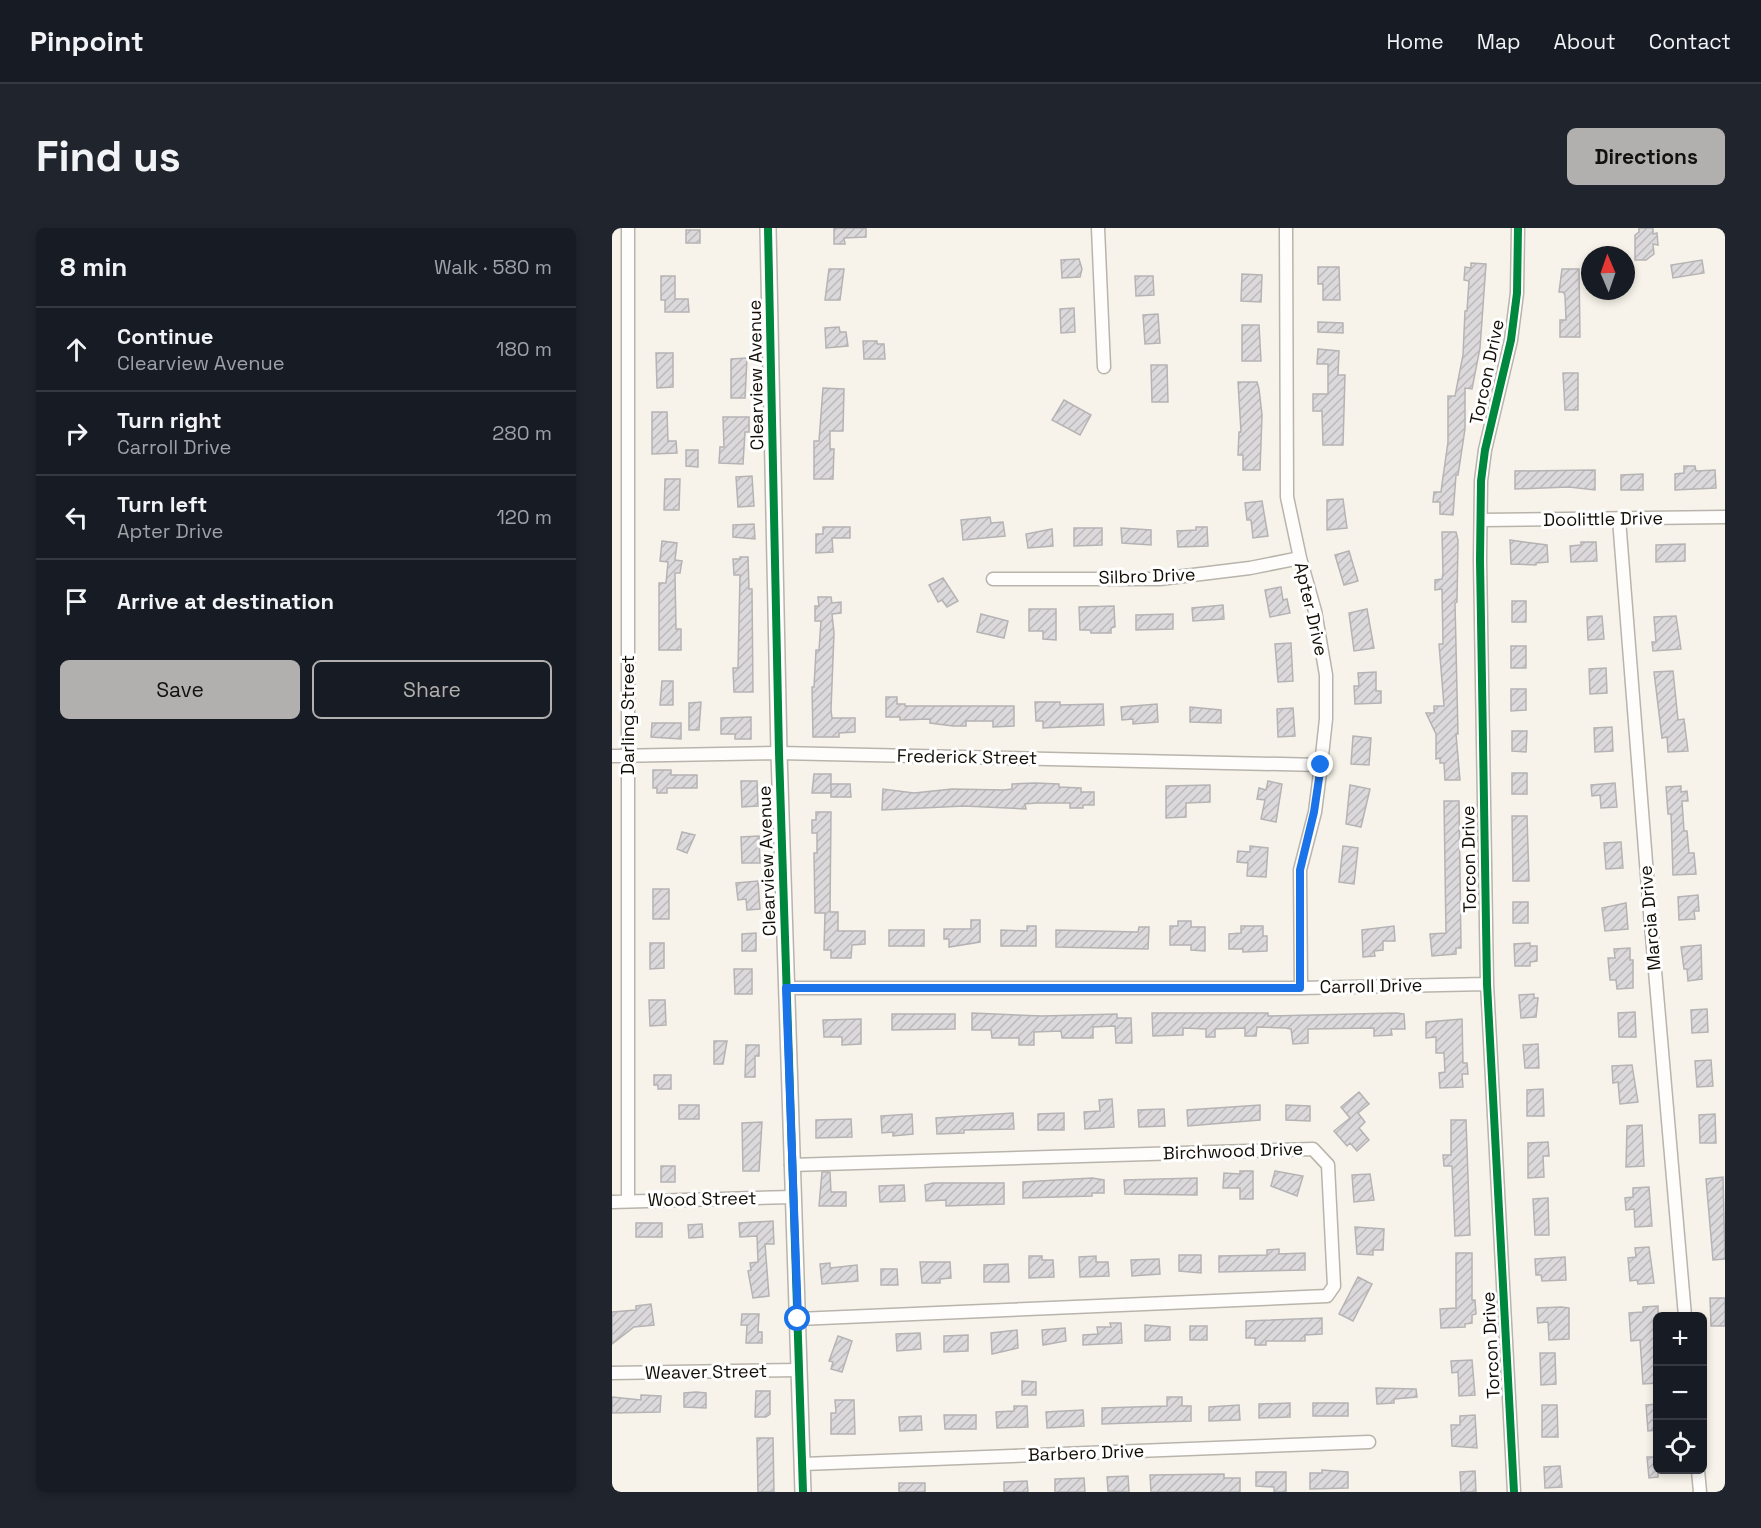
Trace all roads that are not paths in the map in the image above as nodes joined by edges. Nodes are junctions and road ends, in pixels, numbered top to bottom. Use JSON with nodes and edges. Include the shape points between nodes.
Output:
{"nodes":[{"id":1,"x":628,"y":228,"type":"edge"},
{"id":2,"x":768,"y":228,"type":"edge"},
{"id":3,"x":1098,"y":228,"type":"edge"},
{"id":4,"x":1286,"y":228,"type":"edge"},
{"id":5,"x":1518,"y":228,"type":"edge"},
{"id":6,"x":1104,"y":367,"type":"dead end"},
{"id":7,"x":1725,"y":518,"type":"edge"},
{"id":8,"x":1619,"y":519,"type":"junction"},
{"id":9,"x":1482,"y":520,"type":"junction"},
{"id":10,"x":1299,"y":558,"type":"junction"},
{"id":11,"x":993,"y":579,"type":"dead end"},
{"id":12,"x":779,"y":753,"type":"junction"},
{"id":13,"x":612,"y":756,"type":"edge"},
{"id":14,"x":628,"y":756,"type":"junction"},
{"id":15,"x":1321,"y":765,"type":"junction"},
{"id":16,"x":1487,"y":984,"type":"junction"},
{"id":17,"x":786,"y":988,"type":"junction"},
{"id":18,"x":1300,"y":988,"type":"junction"},
{"id":19,"x":791,"y":1165,"type":"junction"},
{"id":20,"x":793,"y":1197,"type":"junction"},
{"id":21,"x":628,"y":1201,"type":"junction"},
{"id":22,"x":612,"y":1202,"type":"edge"},
{"id":23,"x":1685,"y":1312,"type":"edge"},
{"id":24,"x":798,"y":1319,"type":"junction"},
{"id":25,"x":799,"y":1370,"type":"junction"},
{"id":26,"x":612,"y":1374,"type":"edge"},
{"id":27,"x":1369,"y":1442,"type":"dead end"},
{"id":28,"x":803,"y":1464,"type":"junction"},
{"id":29,"x":1698,"y":1474,"type":"edge"},
{"id":30,"x":803,"y":1492,"type":"edge"},
{"id":31,"x":1514,"y":1492,"type":"edge"},
{"id":32,"x":1700,"y":1492,"type":"edge"}],
"edges":[{"from":1,"to":14,"type":"street","name":"Darling Street"},
{"from":2,"to":12,"type":"street","name":"Clearview Avenue"},
{"from":3,"to":6,"type":"street"},
{"from":4,"to":10,"type":"street","name":"Apter Drive","via":[[1287,497]]},
{"from":5,"to":9,"type":"street","name":"Torcon Drive","via":[[1517,292],[1511,340],[1485,450]]},
{"from":7,"to":8,"type":"street","name":"Doolittle Drive"},
{"from":8,"to":9,"type":"street","name":"Doolittle Drive"},
{"from":8,"to":23,"type":"street","name":"Marcia Drive"},
{"from":9,"to":16,"type":"street","name":"Torcon Drive"},
{"from":10,"to":11,"type":"street","name":"Silbro Drive","via":[[1160,579]]},
{"from":10,"to":15,"type":"street","name":"Apter Drive","via":[[1316,611],[1326,675]]},
{"from":12,"to":14,"type":"street","name":"Frederick Street"},
{"from":12,"to":15,"type":"street","name":"Frederick Street"},
{"from":12,"to":17,"type":"street","name":"Clearview Avenue"},
{"from":13,"to":14,"type":"street","name":"Frederick Street"},
{"from":14,"to":21,"type":"street","name":"Darling Street"},
{"from":15,"to":18,"type":"street","name":"Apter Drive","via":[[1300,870]]},
{"from":16,"to":18,"type":"street","name":"Carroll Drive"},
{"from":16,"to":31,"type":"street","name":"Torcon Drive"},
{"from":17,"to":18,"type":"street","name":"Carroll Drive"},
{"from":17,"to":19,"type":"street","name":"Clearview Avenue"},
{"from":19,"to":20,"type":"street","name":"Clearview Avenue"},
{"from":19,"to":24,"type":"street","name":"Birchwood Drive","via":[[1313,1149],[1328,1165],[1334,1286],[1327,1296]]},
{"from":20,"to":21,"type":"street","name":"Wood Street"},
{"from":20,"to":24,"type":"street","name":"Clearview Avenue"},
{"from":21,"to":22,"type":"street","name":"Wood Street"},
{"from":24,"to":25,"type":"street","name":"Clearview Avenue"},
{"from":25,"to":26,"type":"street","name":"Weaver Street"},
{"from":25,"to":28,"type":"street","name":"Clearview Avenue"},
{"from":27,"to":28,"type":"street","name":"Barbero Drive"},
{"from":28,"to":30,"type":"street","name":"Clearview Avenue"},
{"from":29,"to":32,"type":"street"}]}
